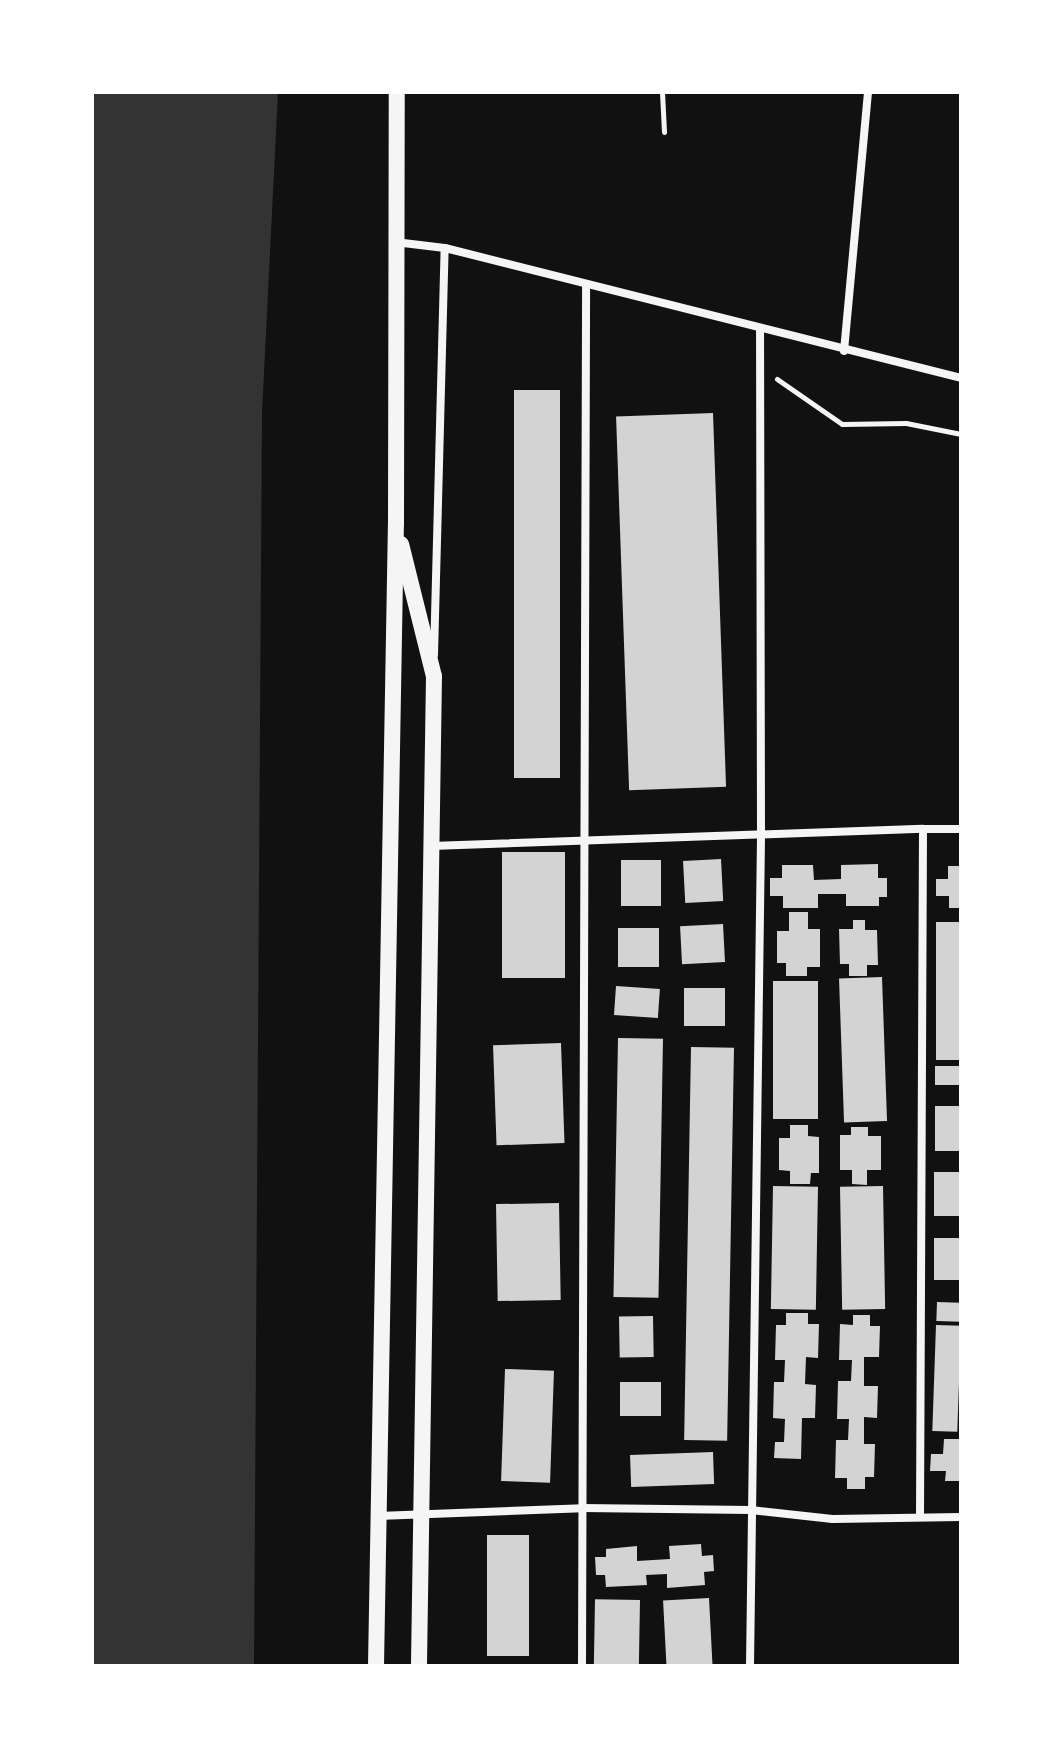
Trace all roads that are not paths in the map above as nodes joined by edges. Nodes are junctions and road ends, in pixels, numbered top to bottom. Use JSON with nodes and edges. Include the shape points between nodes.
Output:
{"nodes":[{"id":1,"x":397,"y":92,"type":"edge"},
{"id":2,"x":868,"y":92,"type":"edge"},
{"id":3,"x":394,"y":242,"type":"junction"},
{"id":4,"x":445,"y":248,"type":"junction"},
{"id":5,"x":586,"y":284,"type":"junction"},
{"id":6,"x":760,"y":331,"type":"junction"},
{"id":7,"x":844,"y":351,"type":"junction"},
{"id":8,"x":961,"y":378,"type":"edge"},
{"id":9,"x":396,"y":523,"type":"junction"},
{"id":10,"x":434,"y":676,"type":"junction"},
{"id":11,"x":923,"y":829,"type":"junction"},
{"id":12,"x":961,"y":829,"type":"edge"},
{"id":13,"x":761,"y":832,"type":"junction"},
{"id":14,"x":587,"y":839,"type":"junction"},
{"id":15,"x":430,"y":846,"type":"junction"},
{"id":16,"x":582,"y":1508,"type":"junction"},
{"id":17,"x":751,"y":1510,"type":"junction"},
{"id":18,"x":377,"y":1516,"type":"junction"},
{"id":19,"x":920,"y":1517,"type":"junction"},
{"id":20,"x":961,"y":1517,"type":"edge"},
{"id":21,"x":421,"y":1518,"type":"junction"},
{"id":22,"x":376,"y":1666,"type":"edge"},
{"id":23,"x":419,"y":1666,"type":"edge"},
{"id":24,"x":582,"y":1666,"type":"edge"},
{"id":25,"x":750,"y":1666,"type":"edge"}],
"edges":[{"from":1,"to":3,"type":"main road"},
{"from":2,"to":7,"type":"street"},
{"from":3,"to":4,"type":"street"},
{"from":3,"to":9,"type":"main road"},
{"from":4,"to":5,"type":"street"},
{"from":4,"to":10,"type":"street"},
{"from":5,"to":6,"type":"street"},
{"from":5,"to":14,"type":"street"},
{"from":6,"to":7,"type":"street"},
{"from":6,"to":13,"type":"street"},
{"from":7,"to":8,"type":"street"},
{"from":9,"to":10,"type":"main road"},
{"from":9,"to":18,"type":"main road"},
{"from":10,"to":15,"type":"main road"},
{"from":11,"to":12,"type":"street"},
{"from":11,"to":13,"type":"street"},
{"from":11,"to":19,"type":"street"},
{"from":13,"to":14,"type":"street"},
{"from":13,"to":17,"type":"street"},
{"from":14,"to":15,"type":"street"},
{"from":14,"to":16,"type":"street"},
{"from":15,"to":21,"type":"main road"},
{"from":16,"to":17,"type":"street"},
{"from":16,"to":21,"type":"street"},
{"from":16,"to":24,"type":"street"},
{"from":17,"to":19,"type":"street","via":[[833,1519]]},
{"from":17,"to":25,"type":"street"},
{"from":18,"to":21,"type":"street"},
{"from":18,"to":22,"type":"main road"},
{"from":19,"to":20,"type":"street"},
{"from":21,"to":23,"type":"main road"}]}
